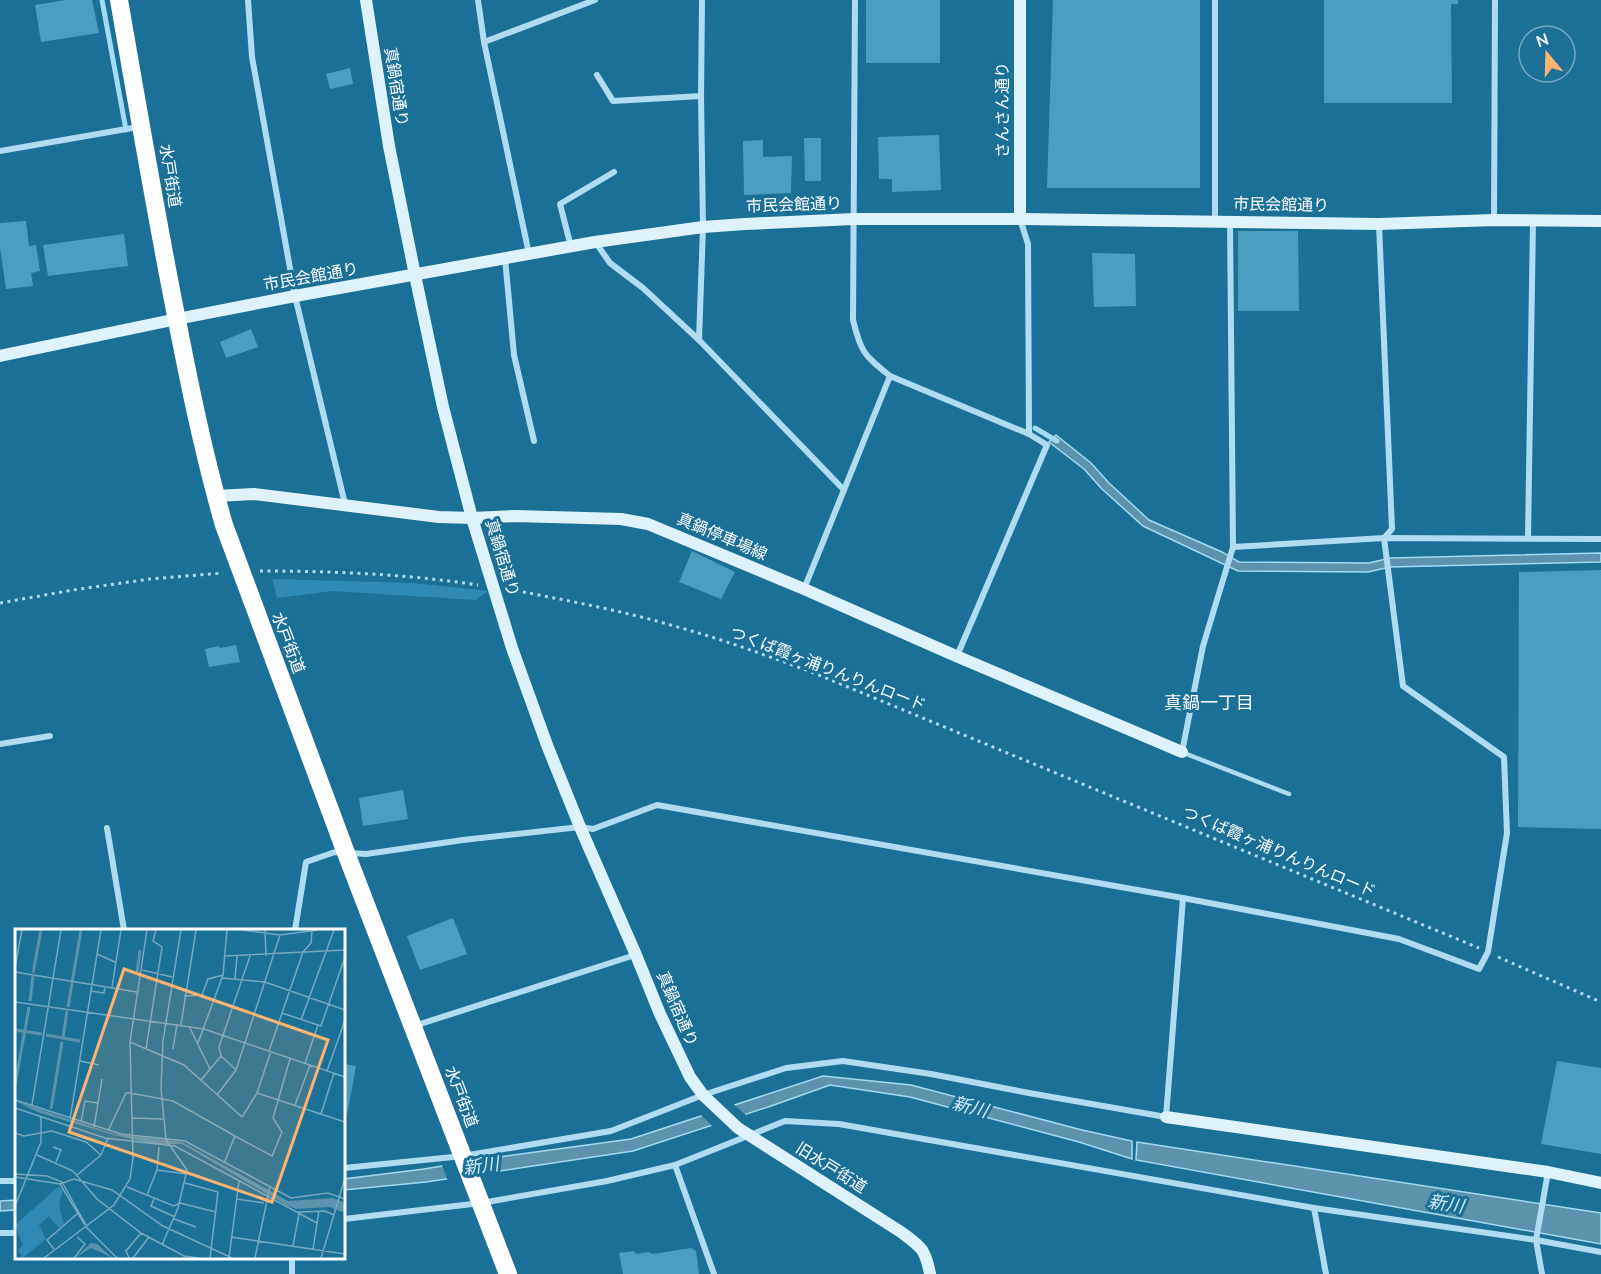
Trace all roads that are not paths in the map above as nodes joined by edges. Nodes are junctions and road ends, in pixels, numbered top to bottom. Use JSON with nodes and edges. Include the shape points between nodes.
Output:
{"nodes":[{"id":1,"x":119,"y":0,"type":"edge"},
{"id":2,"x":248,"y":0,"type":"edge"},
{"id":3,"x":366,"y":0,"type":"edge"},
{"id":4,"x":478,"y":0,"type":"edge"},
{"id":5,"x":595,"y":0,"type":"edge"},
{"id":6,"x":702,"y":0,"type":"edge"},
{"id":7,"x":855,"y":0,"type":"edge"},
{"id":8,"x":1020,"y":0,"type":"edge"},
{"id":9,"x":1215,"y":0,"type":"edge"},
{"id":10,"x":1495,"y":0,"type":"edge"},
{"id":11,"x":484,"y":42,"type":"junction"},
{"id":12,"x":597,"y":75,"type":"dead end"},
{"id":13,"x":701,"y":96,"type":"junction"},
{"id":14,"x":142,"y":127,"type":"junction"},
{"id":15,"x":0,"y":151,"type":"edge"},
{"id":16,"x":614,"y":172,"type":"dead end"},
{"id":17,"x":854,"y":219,"type":"junction"},
{"id":18,"x":1020,"y":219,"type":"junction"},
{"id":19,"x":1494,"y":220,"type":"junction"},
{"id":20,"x":1230,"y":221,"type":"junction"},
{"id":21,"x":1533,"y":221,"type":"junction"},
{"id":22,"x":1601,"y":221,"type":"edge"},
{"id":23,"x":1215,"y":222,"type":"junction"},
{"id":24,"x":1379,"y":224,"type":"junction"},
{"id":25,"x":702,"y":227,"type":"junction"},
{"id":26,"x":595,"y":243,"type":"junction"},
{"id":27,"x":571,"y":247,"type":"junction"},
{"id":28,"x":529,"y":254,"type":"junction"},
{"id":29,"x":505,"y":258,"type":"junction"},
{"id":30,"x":414,"y":275,"type":"junction"},
{"id":31,"x":295,"y":296,"type":"junction"},
{"id":32,"x":177,"y":319,"type":"junction"},
{"id":33,"x":699,"y":340,"type":"junction"},
{"id":34,"x":0,"y":356,"type":"edge"},
{"id":35,"x":890,"y":376,"type":"junction"},
{"id":36,"x":1029,"y":434,"type":"junction"},
{"id":37,"x":534,"y":441,"type":"dead end"},
{"id":38,"x":844,"y":490,"type":"junction"},
{"id":39,"x":216,"y":496,"type":"junction"},
{"id":40,"x":345,"y":504,"type":"junction"},
{"id":41,"x":472,"y":518,"type":"junction"},
{"id":42,"x":1384,"y":538,"type":"junction"},
{"id":43,"x":1528,"y":538,"type":"junction"},
{"id":44,"x":1601,"y":539,"type":"edge"},
{"id":45,"x":1233,"y":547,"type":"junction"},
{"id":46,"x":804,"y":589,"type":"junction"},
{"id":47,"x":956,"y":656,"type":"junction"},
{"id":48,"x":50,"y":735,"type":"dead end"},
{"id":49,"x":0,"y":744,"type":"edge"},
{"id":50,"x":1182,"y":752,"type":"junction"},
{"id":51,"x":1289,"y":794,"type":"dead end"},
{"id":52,"x":580,"y":827,"type":"junction"},
{"id":53,"x":107,"y":828,"type":"dead end"},
{"id":54,"x":346,"y":854,"type":"junction"},
{"id":55,"x":1183,"y":898,"type":"junction"},
{"id":56,"x":124,"y":929,"type":"edge"},
{"id":57,"x":295,"y":929,"type":"edge"},
{"id":58,"x":636,"y":955,"type":"junction"},
{"id":59,"x":413,"y":1026,"type":"junction"},
{"id":60,"x":703,"y":1095,"type":"junction"},
{"id":61,"x":1166,"y":1117,"type":"junction"},
{"id":62,"x":743,"y":1131,"type":"junction"},
{"id":63,"x":464,"y":1158,"type":"junction"},
{"id":64,"x":675,"y":1165,"type":"junction"},
{"id":65,"x":345,"y":1168,"type":"edge"},
{"id":66,"x":1548,"y":1172,"type":"junction"},
{"id":67,"x":1601,"y":1183,"type":"edge"},
{"id":68,"x":479,"y":1199,"type":"junction"},
{"id":69,"x":1314,"y":1208,"type":"junction"},
{"id":70,"x":345,"y":1219,"type":"edge"},
{"id":71,"x":1536,"y":1240,"type":"junction"},
{"id":72,"x":1601,"y":1252,"type":"edge"},
{"id":73,"x":508,"y":1274,"type":"edge"},
{"id":74,"x":714,"y":1274,"type":"edge"},
{"id":75,"x":930,"y":1274,"type":"edge"},
{"id":76,"x":1326,"y":1274,"type":"edge"},
{"id":77,"x":1542,"y":1274,"type":"edge"}],
"edges":[{"from":1,"to":14,"type":"highway","name":"水戸街道"},
{"from":2,"to":31,"type":"street","via":[[252,57]]},
{"from":3,"to":30,"type":"street","name":"真鍋宿通り"},
{"from":4,"to":11,"type":"street"},
{"from":5,"to":11,"type":"street"},
{"from":6,"to":13,"type":"street"},
{"from":7,"to":17,"type":"street"},
{"from":8,"to":18,"type":"street","name":"さんさん通り"},
{"from":9,"to":23,"type":"street"},
{"from":10,"to":19,"type":"street"},
{"from":11,"to":28,"type":"street"},
{"from":12,"to":13,"type":"street","via":[[613,101]]},
{"from":13,"to":25,"type":"street"},
{"from":14,"to":15,"type":"street"},
{"from":14,"to":32,"type":"highway","name":"水戸街道"},
{"from":16,"to":27,"type":"street","via":[[560,204]]},
{"from":17,"to":18,"type":"street","name":"市民会館通り"},
{"from":17,"to":25,"type":"street","name":"市民会館通り"},
{"from":17,"to":35,"type":"street","via":[[853,320],[857,339],[865,355]]},
{"from":18,"to":23,"type":"street","name":"市民会館通り"},
{"from":18,"to":36,"type":"street","via":[[1028,244]]},
{"from":19,"to":21,"type":"street","name":"市民会館通り"},
{"from":19,"to":24,"type":"street","name":"市民会館通り"},
{"from":20,"to":23,"type":"street","name":"市民会館通り"},
{"from":20,"to":24,"type":"street","name":"市民会館通り"},
{"from":20,"to":45,"type":"street"},
{"from":21,"to":22,"type":"street","name":"市民会館通り"},
{"from":21,"to":43,"type":"street"},
{"from":24,"to":42,"type":"street","via":[[1392,529]]},
{"from":25,"to":26,"type":"street","name":"市民会館通り"},
{"from":25,"to":33,"type":"street"},
{"from":26,"to":27,"type":"street","name":"市民会館通り"},
{"from":26,"to":33,"type":"street","via":[[610,263]]},
{"from":27,"to":28,"type":"street","name":"市民会館通り"},
{"from":28,"to":29,"type":"street","name":"市民会館通り"},
{"from":29,"to":30,"type":"street","name":"市民会館通り"},
{"from":29,"to":37,"type":"street","via":[[514,355]]},
{"from":30,"to":31,"type":"street","name":"市民会館通り"},
{"from":30,"to":41,"type":"street","name":"真鍋宿通り"},
{"from":31,"to":32,"type":"street","name":"市民会館通り"},
{"from":31,"to":40,"type":"street"},
{"from":32,"to":34,"type":"street","name":"市民会館通り"},
{"from":32,"to":39,"type":"highway","name":"水戸街道"},
{"from":33,"to":38,"type":"street"},
{"from":35,"to":36,"type":"street"},
{"from":35,"to":38,"type":"street"},
{"from":36,"to":47,"type":"street","via":[[1047,445]]},
{"from":38,"to":46,"type":"street"},
{"from":39,"to":40,"type":"street","name":"真鍋停車場線","via":[[254,494]]},
{"from":39,"to":54,"type":"highway","name":"水戸街道","via":[[240,571]]},
{"from":40,"to":41,"type":"street","name":"真鍋停車場線"},
{"from":41,"to":46,"type":"street","name":"真鍋停車場線","via":[[621,519],[648,524]]},
{"from":41,"to":52,"type":"street","name":"真鍋宿通り","via":[[512,648]]},
{"from":42,"to":43,"type":"street"},
{"from":42,"to":45,"type":"street"},
{"from":42,"to":55,"type":"street","via":[[1403,686],[1504,757],[1506,832],[1488,952],[1479,969],[1399,939]]},
{"from":43,"to":44,"type":"street"},
{"from":45,"to":50,"type":"street","via":[[1203,646]]},
{"from":46,"to":47,"type":"street","name":"真鍋停車場線"},
{"from":47,"to":50,"type":"street","name":"真鍋停車場線"},
{"from":48,"to":49,"type":"street"},
{"from":50,"to":51,"type":"lane"},
{"from":52,"to":54,"type":"street"},
{"from":52,"to":55,"type":"street","via":[[593,829],[657,805]]},
{"from":52,"to":58,"type":"street","name":"真鍋宿通り"},
{"from":53,"to":56,"type":"street"},
{"from":54,"to":57,"type":"street","via":[[335,852],[306,862]]},
{"from":54,"to":59,"type":"highway","name":"水戸街道"},
{"from":55,"to":61,"type":"street"},
{"from":58,"to":59,"type":"street"},
{"from":58,"to":60,"type":"street","name":"真鍋宿通り","via":[[677,1051]]},
{"from":59,"to":63,"type":"highway","name":"水戸街道"},
{"from":60,"to":61,"type":"street","via":[[786,1068],[843,1061]]},
{"from":60,"to":62,"type":"street","name":"旧水戸街道"},
{"from":60,"to":63,"type":"street","via":[[611,1131]]},
{"from":61,"to":66,"type":"street"},
{"from":62,"to":64,"type":"street"},
{"from":62,"to":69,"type":"street","via":[[785,1120],[839,1124]]},
{"from":62,"to":75,"type":"street","name":"旧水戸街道","via":[[920,1245]]},
{"from":63,"to":65,"type":"street"},
{"from":63,"to":68,"type":"highway","name":"水戸街道"},
{"from":64,"to":68,"type":"street","via":[[607,1181]]},
{"from":64,"to":74,"type":"street"},
{"from":66,"to":67,"type":"street"},
{"from":66,"to":71,"type":"street"},
{"from":68,"to":70,"type":"street"},
{"from":68,"to":73,"type":"highway","name":"水戸街道"},
{"from":69,"to":71,"type":"street"},
{"from":69,"to":76,"type":"street"},
{"from":71,"to":72,"type":"street"},
{"from":71,"to":77,"type":"street"}]}
